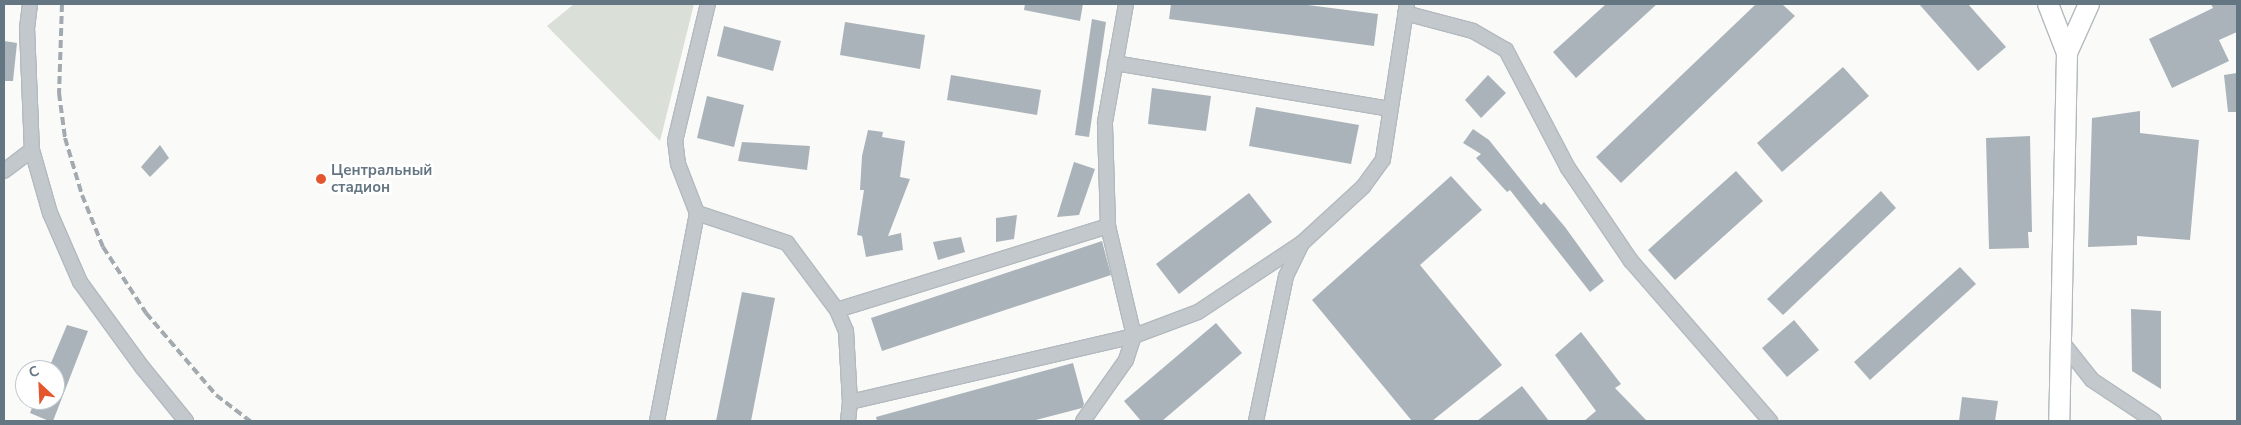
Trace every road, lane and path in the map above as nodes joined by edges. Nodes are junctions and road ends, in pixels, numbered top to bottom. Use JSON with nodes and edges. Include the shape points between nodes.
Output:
{"nodes":[{"id":1,"x":30,"y":4,"type":"edge"},
{"id":2,"x":708,"y":4,"type":"edge"},
{"id":3,"x":1126,"y":4,"type":"edge"},
{"id":4,"x":2048,"y":4,"type":"edge"},
{"id":5,"x":2089,"y":4,"type":"edge"},
{"id":6,"x":1406,"y":8,"type":"edge"},
{"id":7,"x":2067,"y":53,"type":"junction"},
{"id":8,"x":1115,"y":63,"type":"junction"},
{"id":9,"x":1390,"y":109,"type":"junction"},
{"id":10,"x":32,"y":150,"type":"junction"},
{"id":11,"x":4,"y":170,"type":"edge"},
{"id":12,"x":697,"y":213,"type":"junction"},
{"id":13,"x":1108,"y":226,"type":"junction"},
{"id":14,"x":1302,"y":244,"type":"junction"},
{"id":15,"x":837,"y":310,"type":"junction"},
{"id":16,"x":1134,"y":336,"type":"junction"},
{"id":17,"x":2062,"y":342,"type":"junction"},
{"id":18,"x":850,"y":402,"type":"junction"},
{"id":19,"x":186,"y":421,"type":"edge"},
{"id":20,"x":657,"y":421,"type":"edge"},
{"id":21,"x":848,"y":421,"type":"edge"},
{"id":22,"x":1083,"y":421,"type":"edge"},
{"id":23,"x":1256,"y":421,"type":"edge"},
{"id":24,"x":1770,"y":421,"type":"edge"},
{"id":25,"x":2059,"y":421,"type":"edge"},
{"id":26,"x":2154,"y":421,"type":"edge"}],
"edges":[{"from":1,"to":10,"type":"street","via":[[27,28]]},
{"from":2,"to":12,"type":"street","via":[[675,141],[678,164]]},
{"from":3,"to":8,"type":"street"},
{"from":4,"to":7,"type":"street"},
{"from":5,"to":7,"type":"street"},
{"from":6,"to":9,"type":"street"},
{"from":6,"to":24,"type":"street","via":[[1473,31],[1506,50],[1568,168],[1631,261]]},
{"from":7,"to":17,"type":"street"},
{"from":8,"to":9,"type":"street"},
{"from":8,"to":13,"type":"street","via":[[1105,122]]},
{"from":9,"to":14,"type":"street","via":[[1383,159],[1363,186]]},
{"from":10,"to":11,"type":"street"},
{"from":10,"to":19,"type":"street","via":[[50,213],[80,282],[142,368]]},
{"from":12,"to":15,"type":"street","via":[[787,243]]},
{"from":12,"to":20,"type":"street"},
{"from":13,"to":15,"type":"street"},
{"from":13,"to":16,"type":"street"},
{"from":14,"to":16,"type":"street","via":[[1198,312]]},
{"from":14,"to":23,"type":"street","via":[[1286,276]]},
{"from":15,"to":18,"type":"street","via":[[846,331]]},
{"from":16,"to":18,"type":"street"},
{"from":16,"to":22,"type":"street","via":[[1126,360]]},
{"from":17,"to":25,"type":"street"},
{"from":17,"to":26,"type":"street","via":[[2092,380]]},
{"from":18,"to":21,"type":"street"}]}
